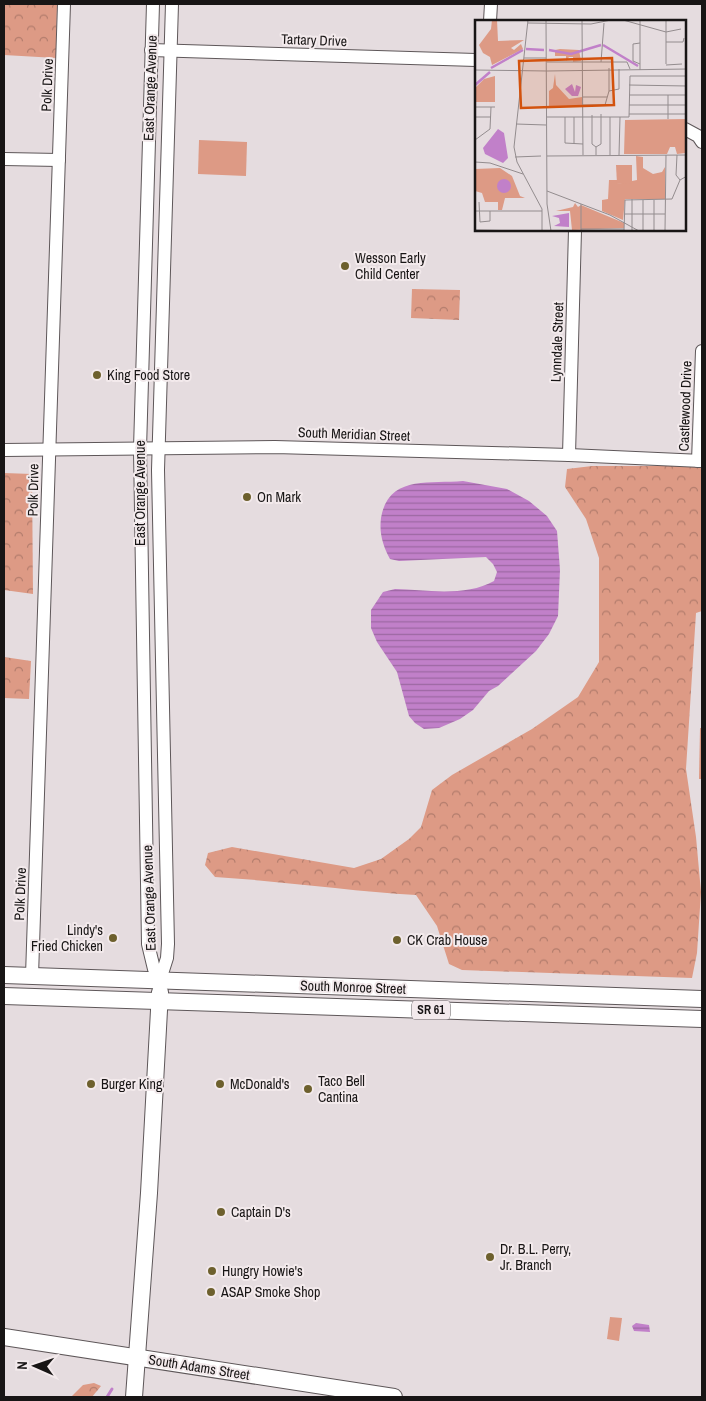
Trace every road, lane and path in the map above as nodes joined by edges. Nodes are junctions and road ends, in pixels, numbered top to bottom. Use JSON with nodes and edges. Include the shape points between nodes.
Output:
{"nodes":[{"id":1,"x":64,"y":4,"type":"edge"},
{"id":2,"x":153,"y":4,"type":"edge"},
{"id":3,"x":172,"y":4,"type":"edge"},
{"id":4,"x":491,"y":4,"type":"edge"},
{"id":5,"x":490,"y":20,"type":"edge"},
{"id":6,"x":151,"y":50,"type":"junction"},
{"id":7,"x":170,"y":50,"type":"junction"},
{"id":8,"x":475,"y":60,"type":"edge"},
{"id":9,"x":686,"y":130,"type":"edge"},
{"id":10,"x":702,"y":142,"type":"edge"},
{"id":11,"x":4,"y":159,"type":"edge"},
{"id":12,"x":59,"y":160,"type":"junction"},
{"id":13,"x":575,"y":231,"type":"edge"},
{"id":14,"x":702,"y":351,"type":"edge"},
{"id":15,"x":140,"y":449,"type":"junction"},
{"id":16,"x":158,"y":449,"type":"junction"},
{"id":17,"x":4,"y":450,"type":"edge"},
{"id":18,"x":48,"y":451,"type":"junction"},
{"id":19,"x":569,"y":455,"type":"junction"},
{"id":20,"x":700,"y":461,"type":"edge"},
{"id":21,"x":4,"y":975,"type":"edge"},
{"id":22,"x":32,"y":976,"type":"junction"},
{"id":23,"x":160,"y":980,"type":"junction"},
{"id":24,"x":4,"y":996,"type":"edge"},
{"id":25,"x":702,"y":999,"type":"edge"},
{"id":26,"x":159,"y":1002,"type":"junction"},
{"id":27,"x":702,"y":1019,"type":"edge"},
{"id":28,"x":4,"y":1336,"type":"edge"},
{"id":29,"x":137,"y":1357,"type":"junction"},
{"id":30,"x":134,"y":1397,"type":"edge"},
{"id":31,"x":394,"y":1397,"type":"edge"}],
"edges":[{"from":1,"to":12,"type":"street","name":"Polk Drive"},
{"from":2,"to":6,"type":"street","name":"East Orange Avenue"},
{"from":3,"to":7,"type":"street","name":"East Orange Avenue"},
{"from":4,"to":5,"type":"street"},
{"from":6,"to":7,"type":"street","name":"Tartary Drive"},
{"from":6,"to":15,"type":"street","name":"East Orange Avenue"},
{"from":7,"to":8,"type":"street","name":"Tartary Drive"},
{"from":7,"to":16,"type":"street","name":"East Orange Avenue"},
{"from":9,"to":10,"type":"street"},
{"from":11,"to":12,"type":"street"},
{"from":12,"to":18,"type":"street","name":"Polk Drive"},
{"from":13,"to":19,"type":"street","name":"Lynndale Street"},
{"from":14,"to":20,"type":"street","name":"Castlewood Drive"},
{"from":15,"to":16,"type":"street","name":"South Meridian Street"},
{"from":15,"to":18,"type":"street","name":"South Meridian Street"},
{"from":15,"to":23,"type":"street","name":"East Orange Avenue","via":[[148,944]]},
{"from":16,"to":19,"type":"street","name":"South Meridian Street","via":[[275,446]]},
{"from":16,"to":23,"type":"street","name":"East Orange Avenue","via":[[168,944]]},
{"from":17,"to":18,"type":"street","name":"South Meridian Street"},
{"from":18,"to":22,"type":"street","name":"Polk Drive"},
{"from":19,"to":20,"type":"street","name":"South Meridian Street"},
{"from":21,"to":22,"type":"main road","name":"South Monroe Street","number":"SR 61"},
{"from":22,"to":23,"type":"main road","name":"South Monroe Street","number":"SR 61"},
{"from":23,"to":25,"type":"main road","name":"South Monroe Street","number":"SR 61"},
{"from":23,"to":26,"type":"main road","name":"East Orange Avenue"},
{"from":24,"to":26,"type":"main road","name":"South Monroe Street","number":"SR 61"},
{"from":26,"to":27,"type":"main road","name":"South Monroe Street","number":"SR 61"},
{"from":26,"to":29,"type":"main road","name":"East Orange Avenue"},
{"from":28,"to":29,"type":"main road","name":"South Adams Street"},
{"from":29,"to":30,"type":"main road","name":"East Orange Avenue"},
{"from":29,"to":31,"type":"main road","name":"South Adams Street"}]}
